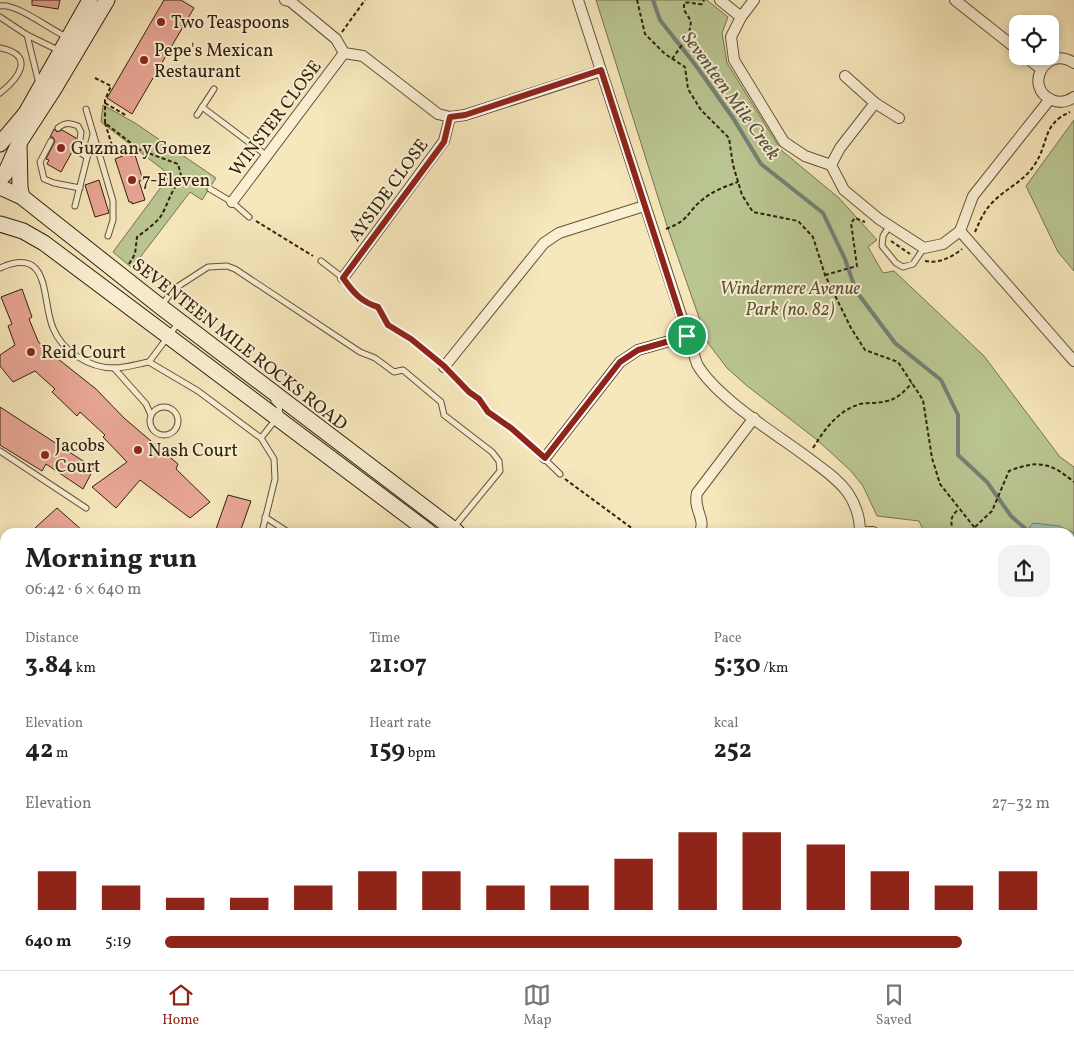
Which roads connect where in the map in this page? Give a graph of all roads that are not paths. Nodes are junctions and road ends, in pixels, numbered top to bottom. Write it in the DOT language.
graph roads {
  1 [pos="90,0"];
  2 [pos="107,0"];
  3 [pos="285,0"];
  4 [pos="578,0"];
  5 [pos="720,0"];
  6 [pos="754,0"];
  7 [pos="955,0"];
  8 [pos="0,6"];
  9 [pos="0,17"];
  10 [pos="741,17"];
  11 [pos="26,35"];
  12 [pos="75,40"];
  13 [pos="1009,43"];
  14 [pos="0,48"];
  15 [pos="344,53"];
  16 [pos="67,54"];
  17 [pos="1074,63"];
  18 [pos="1036,65"];
  19 [pos="1041,69"];
  20 [pos="601,70"];
  21 [pos="845,76"];
  22 [pos="41,89"];
  23 [pos="214,89"];
  24 [pos="0,93"];
  25 [pos="1074,97"];
  26 [pos="1050,100"];
  27 [pos="876,103"];
  28 [pos="202,107"];
  29 [pos="86,109"];
  30 [pos="197,115"];
  31 [pos="450,117"];
  32 [pos="899,118"];
  33 [pos="58,128"];
  34 [pos="93,133"];
  35 [pos="51,141"];
  36 [pos="19,143"];
  37 [pos="0,144"];
  38 [pos="266,155"];
  39 [pos="87,157"];
  40 [pos="831,165"];
  41 [pos="0,179"];
  42 [pos="0,187"];
  43 [pos="80,188"];
  44 [pos="210,189"];
  45 [pos="22,197"];
  46 [pos="232,202"];
  47 [pos="75,206"];
  48 [pos="644,206"];
  49 [pos="249,217"];
  50 [pos="0,224"];
  51 [pos="890,225"];
  52 [pos="960,231"];
  53 [pos="108,236"];
  54 [pos="924,248"];
  55 [pos="321,261"];
  56 [pos="0,268"];
  57 [pos="343,278"];
  58 [pos="354,293"];
  59 [pos="161,307"];
  60 [pos="180,321"];
  61 [pos="687,336"];
  62 [pos="168,337"];
  63 [pos="428,353"];
  64 [pos="1074,361"];
  65 [pos="149,362"];
  66 [pos="444,366"];
  67 [pos="114,368"];
  68 [pos="454,377"];
  69 [pos="258,381"];
  70 [pos="146,404"];
  71 [pos="161,407"];
  72 [pos="151,415"];
  73 [pos="276,418"];
  74 [pos="754,418"];
  75 [pos="261,438"];
  76 [pos="528,443"];
  77 [pos="0,451"];
  78 [pos="545,458"];
  79 [pos="560,474"];
  80 [pos="86,508"];
  81 [pos="265,517"];
  82 [pos="263,528"];
  83 [pos="282,528"];
  84 [pos="423,528"];
  85 [pos="451,528"];
  86 [pos="457,528"];
  87 [pos="701,528"];
  88 [pos="860,528"];
  1 -- 12 [label="main road"];
  2 -- 12 [label="main road"];
  3 -- 15 [label="street"];
  4 -- 20 [label="street"];
  5 -- 10 [label="street"];
  6 -- 10 [label="street"];
  7 -- 13 [label="street"];
  8 -- 12 [label="lane"];
  9 -- 11 [label="lane"];
  10 -- 40 [label="street"];
  11 -- 16 [label="lane"];
  11 -- 22 [label="lane"];
  12 -- 16 [label="main road"];
  14 -- 24 [label="lane"];
  15 -- 31 [label="street"];
  15 -- 38 [label="street, WINSTER CLOSE"];
  16 -- 22 [label="main road"];
  16 -- 36 [label="main road"];
  17 -- 19 [label="street"];
  18 -- 19 [label="street"];
  19 -- 26 [label="street"];
  20 -- 31 [label="street"];
  20 -- 48 [label="street"];
  21 -- 27 [label="street"];
  22 -- 37 [label="main road"];
  23 -- 28 [label="lane"];
  25 -- 26 [label="street"];
  26 -- 52 [label="street"];
  27 -- 32 [label="street"];
  27 -- 40 [label="street"];
  28 -- 30 [label="lane"];
  28 -- 38 [label="lane"];
  29 -- 34 [label="lane"];
  31 -- 57 [label="street, AYSIDE CLOSE"];
  33 -- 39 [label="lane"];
  34 -- 39 [label="lane"];
  34 -- 53 [label="lane"];
  35 -- 43 [label="lane"];
  36 -- 41 [label="main road"];
  36 -- 45 [label="main road"];
  38 -- 46 [label="street, WINSTER CLOSE"];
  39 -- 43 [label="lane"];
  40 -- 51 [label="street"];
  42 -- 45 [label="main road, SEVENTEEN MILE ROCKS ROAD"];
  43 -- 47 [label="lane"];
  44 -- 46 [label="lane, WINSTER CLOSE"];
  45 -- 59 [label="main road, SEVENTEEN MILE ROCKS ROAD"];
  46 -- 49 [label="lane, WINSTER CLOSE"];
  48 -- 61 [label="street"];
  48 -- 66 [label="street"];
  50 -- 62 [label="main road, SEVENTEEN MILE ROCKS ROAD"];
  51 -- 54 [label="street"];
  51 -- 54 [label="lane"];
  52 -- 54 [label="street"];
  52 -- 64 [label="street"];
  55 -- 57 [label="lane"];
  56 -- 67 [label="lane"];
  57 -- 58 [label="lane"];
  59 -- 60 [label="main road, SEVENTEEN MILE ROCKS ROAD"];
  59 -- 86 [label="lane"];
  60 -- 62 [label="lane"];
  60 -- 69 [label="main road, SEVENTEEN MILE ROCKS ROAD"];
  61 -- 74 [label="street"];
  61 -- 78 [label="street"];
  62 -- 65 [label="lane"];
  62 -- 73 [label="main road, SEVENTEEN MILE ROCKS ROAD"];
  63 -- 66 [label="lane"];
  65 -- 67 [label="lane"];
  65 -- 75 [label="lane"];
  66 -- 68 [label="lane"];
  67 -- 70 [label="lane"];
  69 -- 73 [label="lane"];
  69 -- 85 [label="main road, SEVENTEEN MILE ROCKS ROAD"];
  70 -- 71 [label="lane"];
  70 -- 72 [label="lane"];
  71 -- 72 [label="lane"];
  71 -- 72 [label="lane"];
  73 -- 75 [label="lane"];
  73 -- 84 [label="main road, SEVENTEEN MILE ROCKS ROAD"];
  74 -- 87 [label="street"];
  74 -- 88 [label="street"];
  75 -- 81 [label="lane"];
  76 -- 78 [label="lane"];
  77 -- 80 [label="lane"];
  78 -- 79 [label="lane"];
  81 -- 82 [label="lane"];
  81 -- 83 [label="lane"];
}
